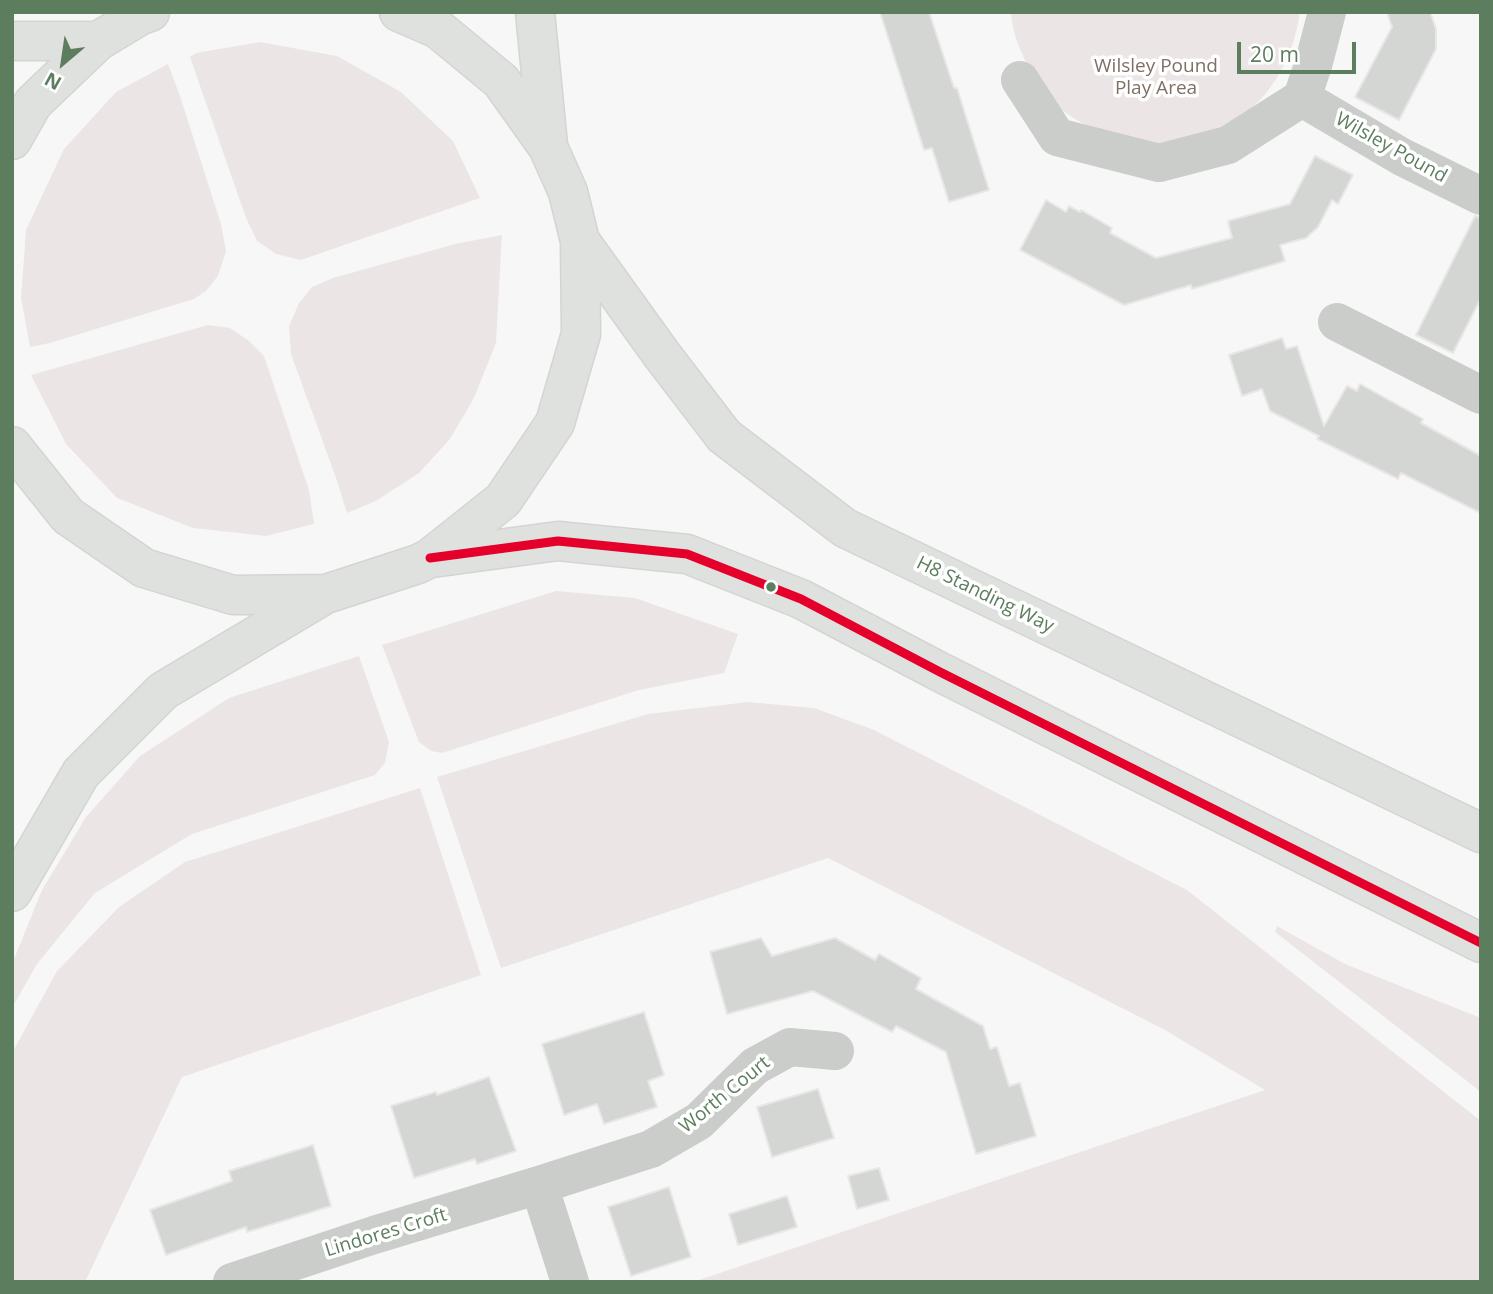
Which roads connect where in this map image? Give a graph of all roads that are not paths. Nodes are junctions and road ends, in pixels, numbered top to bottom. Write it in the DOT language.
graph roads {
  1 [pos="399,12"];
  2 [pos="535,12"];
  3 [pos="1328,12"];
  4 [pos="145,14"];
  5 [pos="12,41"];
  6 [pos="98,41"];
  7 [pos="1020,80"];
  8 [pos="1302,98"];
  9 [pos="12,140"];
  10 [pos="548,147"];
  11 [pos="1481,196"];
  12 [pos="580,241"];
  13 [pos="1337,323"];
  14 [pos="1481,395"];
  15 [pos="12,446"];
  16 [pos="424,561"];
  17 [pos="326,594"];
  18 [pos="1481,833"];
  19 [pos="12,892"];
  20 [pos="1481,943"];
  21 [pos="835,1051"];
  22 [pos="539,1185"];
  23 [pos="232,1282"];
  24 [pos="570,1282"];
  1 -- 10 [label="highway"];
  2 -- 10 [label="highway"];
  3 -- 8 [label="street"];
  4 -- 6 [label="highway"];
  5 -- 6 [label="highway"];
  6 -- 9 [label="highway"];
  7 -- 8 [label="street"];
  8 -- 11 [label="street, Wilsley Pound"];
  10 -- 12 [label="highway"];
  12 -- 16 [label="highway"];
  12 -- 18 [label="highway, H8 Standing Way"];
  13 -- 14 [label="street"];
  15 -- 17 [label="highway"];
  16 -- 17 [label="highway"];
  16 -- 20 [label="highway"];
  17 -- 19 [label="highway"];
  21 -- 22 [label="street, Worth Court"];
  22 -- 23 [label="street, Lindores Croft"];
  22 -- 24 [label="street"];
}
